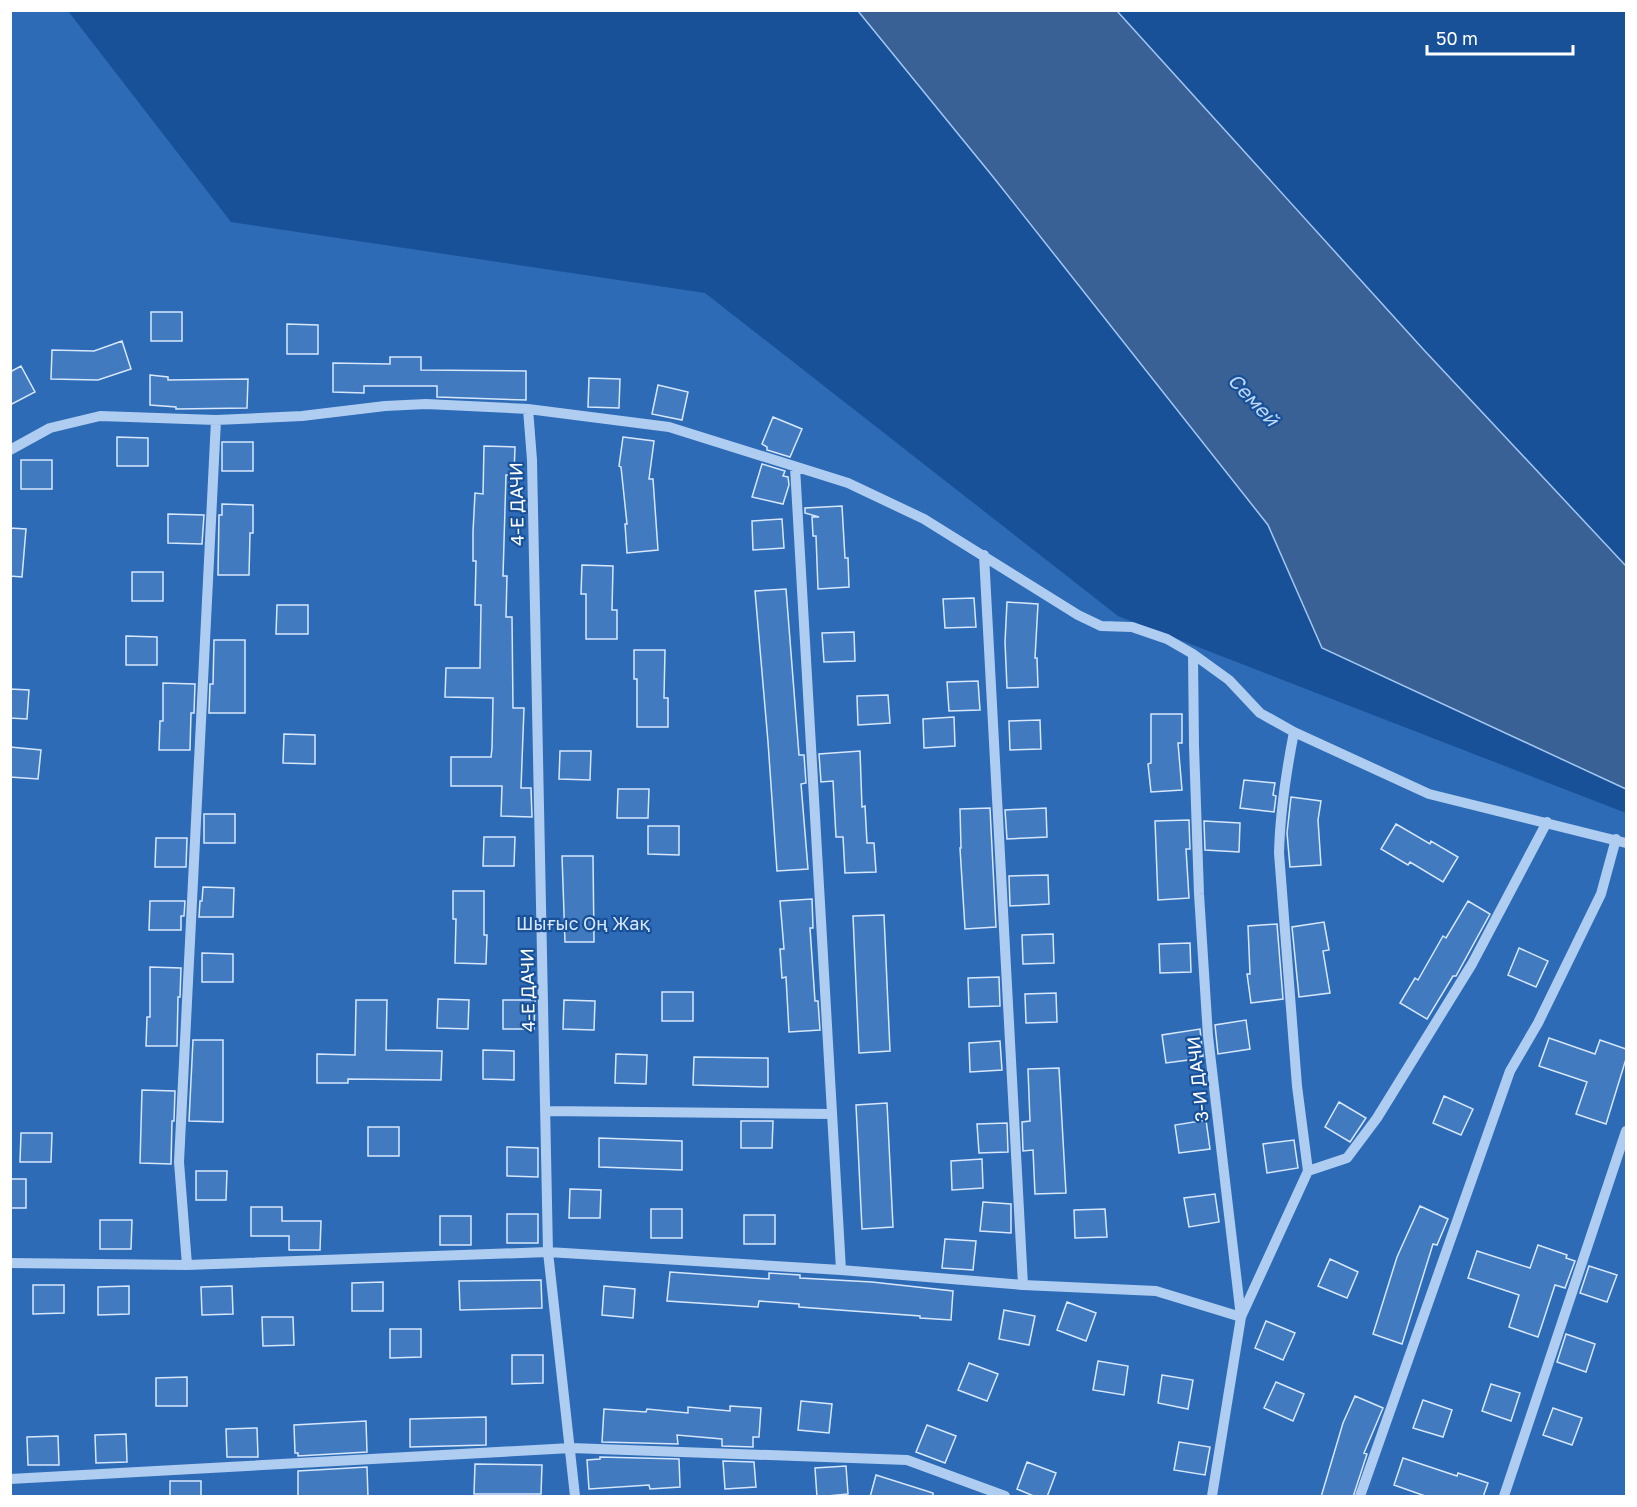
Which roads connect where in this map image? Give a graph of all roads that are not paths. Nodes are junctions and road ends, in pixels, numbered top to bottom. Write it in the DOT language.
graph roads {
  1 [pos="528,409"];
  2 [pos="216,420"];
  3 [pos="10,450"];
  4 [pos="795,467"];
  5 [pos="984,555"];
  6 [pos="1193,654"];
  7 [pos="1294,732"];
  8 [pos="1547,822"];
  9 [pos="1621,841"];
  10 [pos="545,1111"];
  11 [pos="831,1114"];
  12 [pos="1626,1131"];
  13 [pos="1308,1171"];
  14 [pos="548,1252"];
  15 [pos="10,1263"];
  16 [pos="187,1265"];
  17 [pos="841,1270"];
  18 [pos="1023,1285"];
  19 [pos="1241,1317"];
  20 [pos="571,1448"];
  21 [pos="10,1479"];
  22 [pos="575,1497"];
  23 [pos="1005,1497"];
  24 [pos="1212,1497"];
  25 [pos="1360,1497"];
  26 [pos="1504,1497"];
  1 -- 2 [label="lane"];
  1 -- 4 [label="lane"];
  1 -- 10 [label="lane, 4-Е ДАЧИ"];
  2 -- 3 [label="lane"];
  2 -- 16 [label="lane"];
  4 -- 5 [label="lane"];
  4 -- 11 [label="lane"];
  5 -- 6 [label="lane"];
  5 -- 18 [label="lane"];
  6 -- 7 [label="lane"];
  6 -- 19 [label="lane, 3-И ДАЧИ"];
  7 -- 8 [label="lane"];
  7 -- 13 [label="lane"];
  8 -- 9 [label="lane"];
  8 -- 13 [label="lane"];
  9 -- 25 [label="lane"];
  10 -- 11 [label="lane"];
  10 -- 14 [label="lane, 4-Е ДАЧИ"];
  11 -- 17 [label="lane"];
  12 -- 26 [label="lane"];
  13 -- 19 [label="lane"];
  14 -- 16 [label="lane"];
  14 -- 17 [label="lane"];
  14 -- 20 [label="lane, 4-Е ДАЧИ"];
  15 -- 16 [label="lane"];
  17 -- 18 [label="lane"];
  18 -- 19 [label="lane"];
  19 -- 24 [label="lane, 3-И ДАЧИ"];
  20 -- 21 [label="lane"];
  20 -- 22 [label="lane, 4-Е ДАЧИ"];
  20 -- 23 [label="lane"];
}
